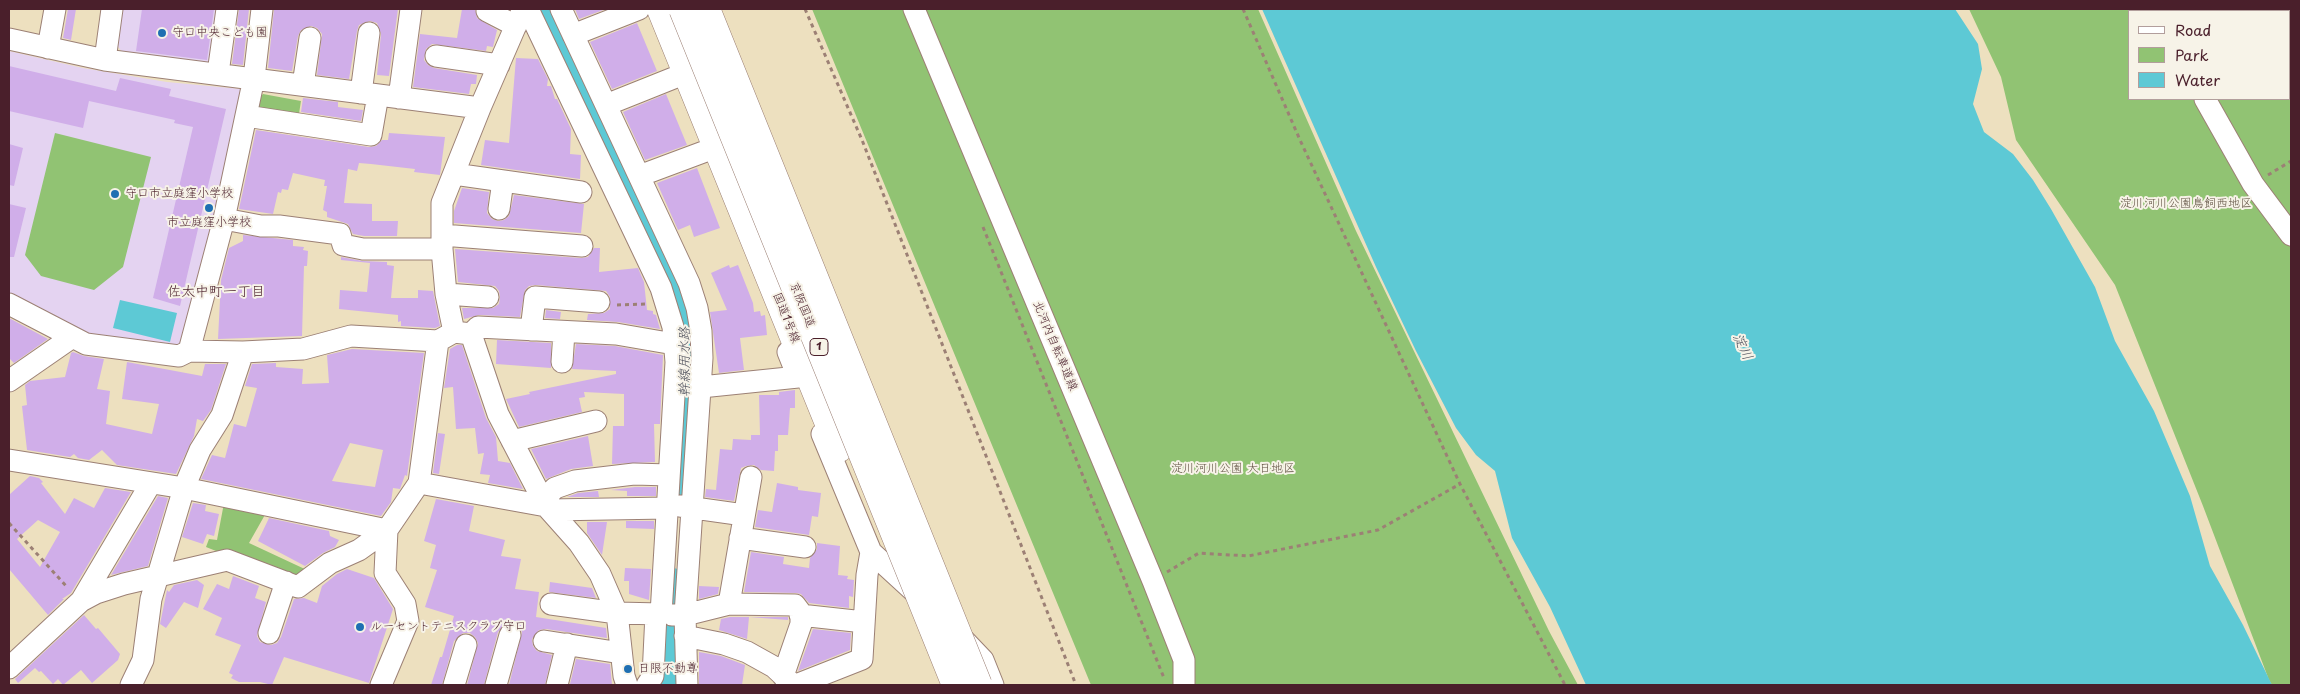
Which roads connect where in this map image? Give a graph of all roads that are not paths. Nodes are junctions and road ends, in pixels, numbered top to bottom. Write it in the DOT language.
graph roads {
  1 [pos="55,9"];
  2 [pos="112,9"];
  3 [pos="227,9"];
  4 [pos="262,9"];
  5 [pos="411,9"];
  6 [pos="528,9"];
  7 [pos="561,9"];
  8 [pos="639,9"];
  9 [pos="648,9"];
  10 [pos="661,9"];
  11 [pos="683,9"];
  12 [pos="706,9"];
  13 [pos="914,9"];
  14 [pos="487,11"];
  15 [pos="520,17"];
  16 [pos="369,33"];
  17 [pos="573,35"];
  18 [pos="310,38"];
  19 [pos="9,39"];
  20 [pos="48,48"];
  21 [pos="436,56"];
  22 [pos="105,60"];
  23 [pos="499,65"];
  24 [pos="218,73"];
  25 [pos="676,77"];
  26 [pos="254,78"];
  27 [pos="303,85"];
  28 [pos="369,94"];
  29 [pos="399,98"];
  30 [pos="2206,100"];
  31 [pos="606,105"];
  32 [pos="480,108"];
  33 [pos="246,116"];
  34 [pos="706,150"];
  35 [pos="454,174"];
  36 [pos="639,176"];
  37 [pos="503,181"];
  38 [pos="581,192"];
  39 [pos="499,209"];
  40 [pos="224,218"];
  41 [pos="2291,235"];
  42 [pos="442,242"];
  43 [pos="582,246"];
  44 [pos="446,294"];
  45 [pos="488,297"];
  46 [pos="599,302"];
  47 [pos="9,304"];
  48 [pos="531,330"];
  49 [pos="564,332"];
  50 [pos="454,336"];
  51 [pos="71,338"];
  52 [pos="674,344"];
  53 [pos="188,351"];
  54 [pos="243,352"];
  55 [pos="562,362"];
  56 [pos="798,377"];
  57 [pos="9,381"];
  58 [pos="701,387"];
  59 [pos="596,421"];
  60 [pos="512,441"];
  61 [pos="9,460"];
  62 [pos="669,475"];
  63 [pos="751,477"];
  64 [pos="151,483"];
  65 [pos="419,483"];
  66 [pos="184,488"];
  67 [pos="546,505"];
  68 [pos="677,507"];
  69 [pos="744,515"];
  70 [pos="387,530"];
  71 [pos="740,538"];
  72 [pos="806,547"];
  73 [pos="871,552"];
  74 [pos="157,577"];
  75 [pos="286,582"];
  76 [pos="81,601"];
  77 [pos="551,604"];
  78 [pos="729,604"];
  79 [pos="617,613"];
  80 [pos="669,615"];
  81 [pos="800,615"];
  82 [pos="864,622"];
  83 [pos="269,634"];
  84 [pos="510,635"];
  85 [pos="685,636"];
  86 [pos="544,641"];
  87 [pos="567,644"];
  88 [pos="466,645"];
  89 [pos="940,646"];
  90 [pos="621,653"];
  91 [pos="9,668"];
  92 [pos="791,682"];
  93 [pos="130,685"];
  94 [pos="382,685"];
  95 [pos="454,685"];
  96 [pos="496,685"];
  97 [pos="557,685"];
  98 [pos="627,685"];
  99 [pos="647,685"];
  100 [pos="687,685"];
  101 [pos="956,685"];
  102 [pos="978,685"];
  103 [pos="994,685"];
  104 [pos="1184,685"];
  1 -- 20 [label="street"];
  2 -- 22 [label="street"];
  3 -- 24 [label="street"];
  4 -- 26 [label="street"];
  5 -- 29 [label="street"];
  6 -- 52 [label="street"];
  7 -- 17 [label="street"];
  8 -- 17 [label="street"];
  9 -- 25 [label="street"];
  10 -- 89 [label="highway, 国道1号線 / 1, bridge"];
  11 -- 89 [label="highway, 京阪国道 / 1, bridge"];
  12 -- 102 [label="highway, 京阪国道 / 1, bridge"];
  13 -- 104 [label="street, 北河内自転車道線"];
  14 -- 15 [label="street"];
  15 -- 23 [label="street"];
  16 -- 28 [label="street"];
  17 -- 31 [label="street"];
  18 -- 27 [label="street"];
  19 -- 20 [label="street"];
  20 -- 22 [label="street"];
  21 -- 23 [label="street"];
  22 -- 24 [label="street"];
  23 -- 32 [label="street"];
  24 -- 26 [label="street"];
  25 -- 31 [label="street"];
  25 -- 34 [label="street"];
  26 -- 27 [label="street"];
  26 -- 33 [label="street"];
  27 -- 28 [label="street"];
  28 -- 29 [label="street"];
  28 -- 33 [label="street"];
  29 -- 32 [label="street"];
  30 -- 41 [label="street"];
  31 -- 36 [label="street"];
  32 -- 35 [label="street"];
  33 -- 40 [label="street"];
  34 -- 36 [label="street"];
  34 -- 56 [label="street"];
  35 -- 37 [label="street"];
  35 -- 42 [label="street"];
  36 -- 58 [label="street"];
  37 -- 38 [label="street"];
  37 -- 39 [label="street"];
  40 -- 42 [label="street"];
  40 -- 53 [label="street"];
  42 -- 43 [label="street"];
  42 -- 44 [label="street"];
  44 -- 45 [label="street"];
  44 -- 50 [label="street"];
  46 -- 48 [label="street"];
  47 -- 51 [label="street"];
  48 -- 49 [label="street"];
  48 -- 50 [label="street"];
  49 -- 52 [label="street"];
  49 -- 55 [label="street"];
  50 -- 54 [label="street"];
  50 -- 60 [label="street"];
  50 -- 65 [label="street"];
  51 -- 53 [label="street"];
  51 -- 57 [label="street"];
  52 -- 62 [label="street"];
  53 -- 54 [label="street"];
  54 -- 66 [label="street"];
  56 -- 58 [label="street"];
  56 -- 73 [label="street"];
  58 -- 68 [label="street"];
  59 -- 60 [label="street"];
  60 -- 67 [label="street"];
  61 -- 64 [label="street"];
  62 -- 67 [label="street"];
  62 -- 68 [label="street"];
  63 -- 69 [label="street"];
  64 -- 66 [label="street"];
  64 -- 76 [label="street"];
  65 -- 67 [label="street"];
  65 -- 70 [label="street"];
  66 -- 70 [label="street"];
  66 -- 74 [label="street"];
  67 -- 68 [label="street"];
  67 -- 79 [label="street"];
  68 -- 69 [label="street"];
  68 -- 80 [label="street"];
  69 -- 71 [label="street"];
  70 -- 75 [label="street"];
  70 -- 94 [label="street"];
  71 -- 72 [label="street"];
  71 -- 78 [label="street"];
  73 -- 82 [label="street"];
  73 -- 103 [label="street"];
  74 -- 75 [label="street"];
  74 -- 76 [label="street"];
  74 -- 93 [label="street"];
  75 -- 83 [label="street"];
  76 -- 91 [label="street"];
  77 -- 79 [label="street"];
  78 -- 80 [label="street"];
  78 -- 81 [label="street"];
  79 -- 80 [label="street"];
  79 -- 90 [label="street"];
  80 -- 85 [label="street"];
  80 -- 99 [label="street"];
  81 -- 82 [label="street"];
  81 -- 92 [label="street"];
  82 -- 92 [label="street"];
  84 -- 96 [label="street"];
  85 -- 92 [label="street"];
  85 -- 100 [label="street"];
  86 -- 87 [label="street"];
  87 -- 90 [label="street"];
  87 -- 97 [label="street"];
  88 -- 95 [label="street"];
  89 -- 101 [label="highway, 京阪国道 / 1, bridge"];
  90 -- 98 [label="street"];
}
